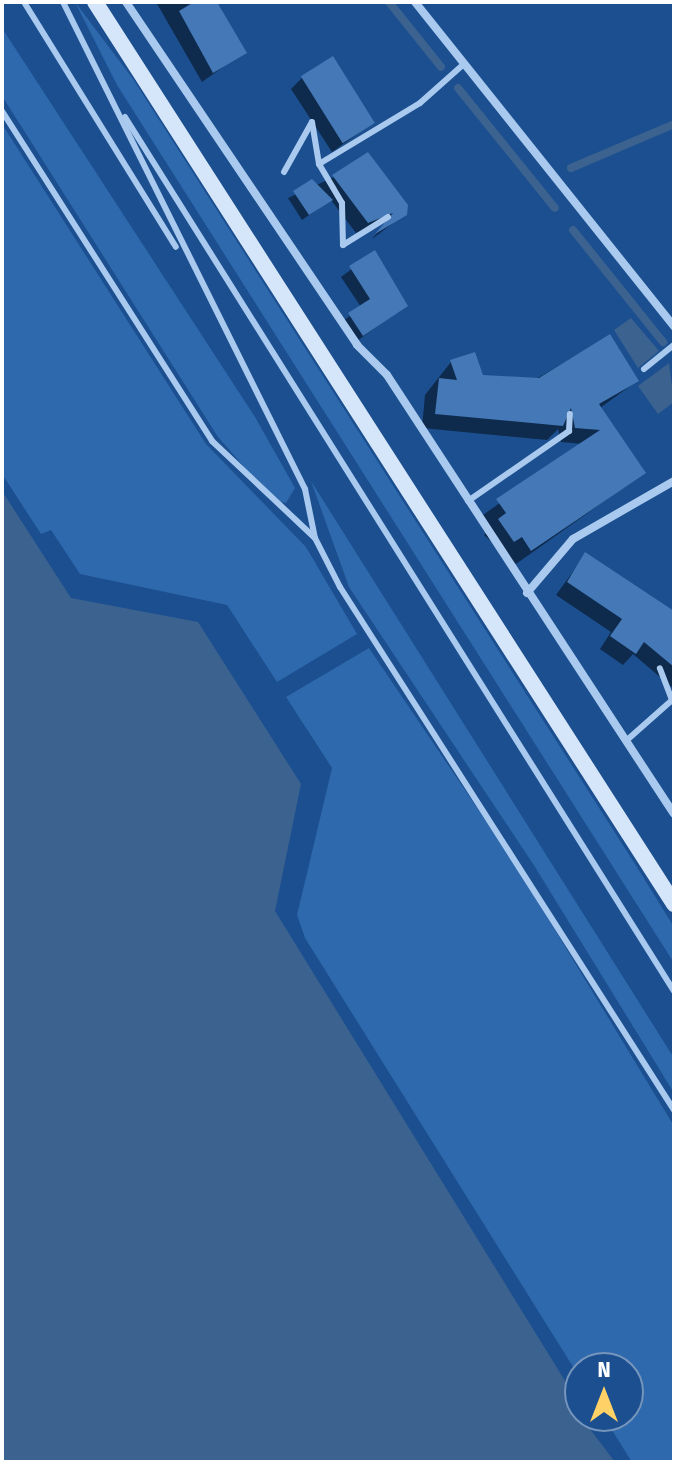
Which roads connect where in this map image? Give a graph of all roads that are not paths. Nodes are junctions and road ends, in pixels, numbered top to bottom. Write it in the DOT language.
graph roads {
  1 [pos="24,2"];
  2 [pos="63,2"];
  3 [pos="95,2"];
  4 [pos="126,2"];
  5 [pos="415,2"];
  6 [pos="464,64"];
  7 [pos="113,97"];
  8 [pos="2,111"];
  9 [pos="319,164"];
  10 [pos="284,172"];
  11 [pos="388,217"];
  12 [pos="189,268"];
  13 [pos="674,327"];
  14 [pos="674,345"];
  15 [pos="644,369"];
  16 [pos="570,414"];
  17 [pos="674,481"];
  18 [pos="468,501"];
  19 [pos="315,538"];
  20 [pos="527,593"];
  21 [pos="660,668"];
  22 [pos="627,740"];
  23 [pos="674,814"];
  24 [pos="674,904"];
  25 [pos="674,991"];
  26 [pos="674,1110"];
  1 -- 12 [label="lane"];
  2 -- 7 [label="lane"];
  3 -- 24 [label="street"];
  4 -- 18 [label="street"];
  5 -- 6 [label="street"];
  6 -- 9 [label="lane"];
  6 -- 13 [label="street"];
  7 -- 12 [label="lane"];
  7 -- 25 [label="lane"];
  8 -- 19 [label="lane"];
  9 -- 10 [label="lane"];
  9 -- 11 [label="lane"];
  12 -- 19 [label="lane"];
  14 -- 15 [label="lane"];
  16 -- 18 [label="lane"];
  17 -- 20 [label="street"];
  18 -- 20 [label="street"];
  19 -- 26 [label="lane"];
  20 -- 22 [label="street"];
  21 -- 22 [label="lane"];
  22 -- 23 [label="street"];
}
